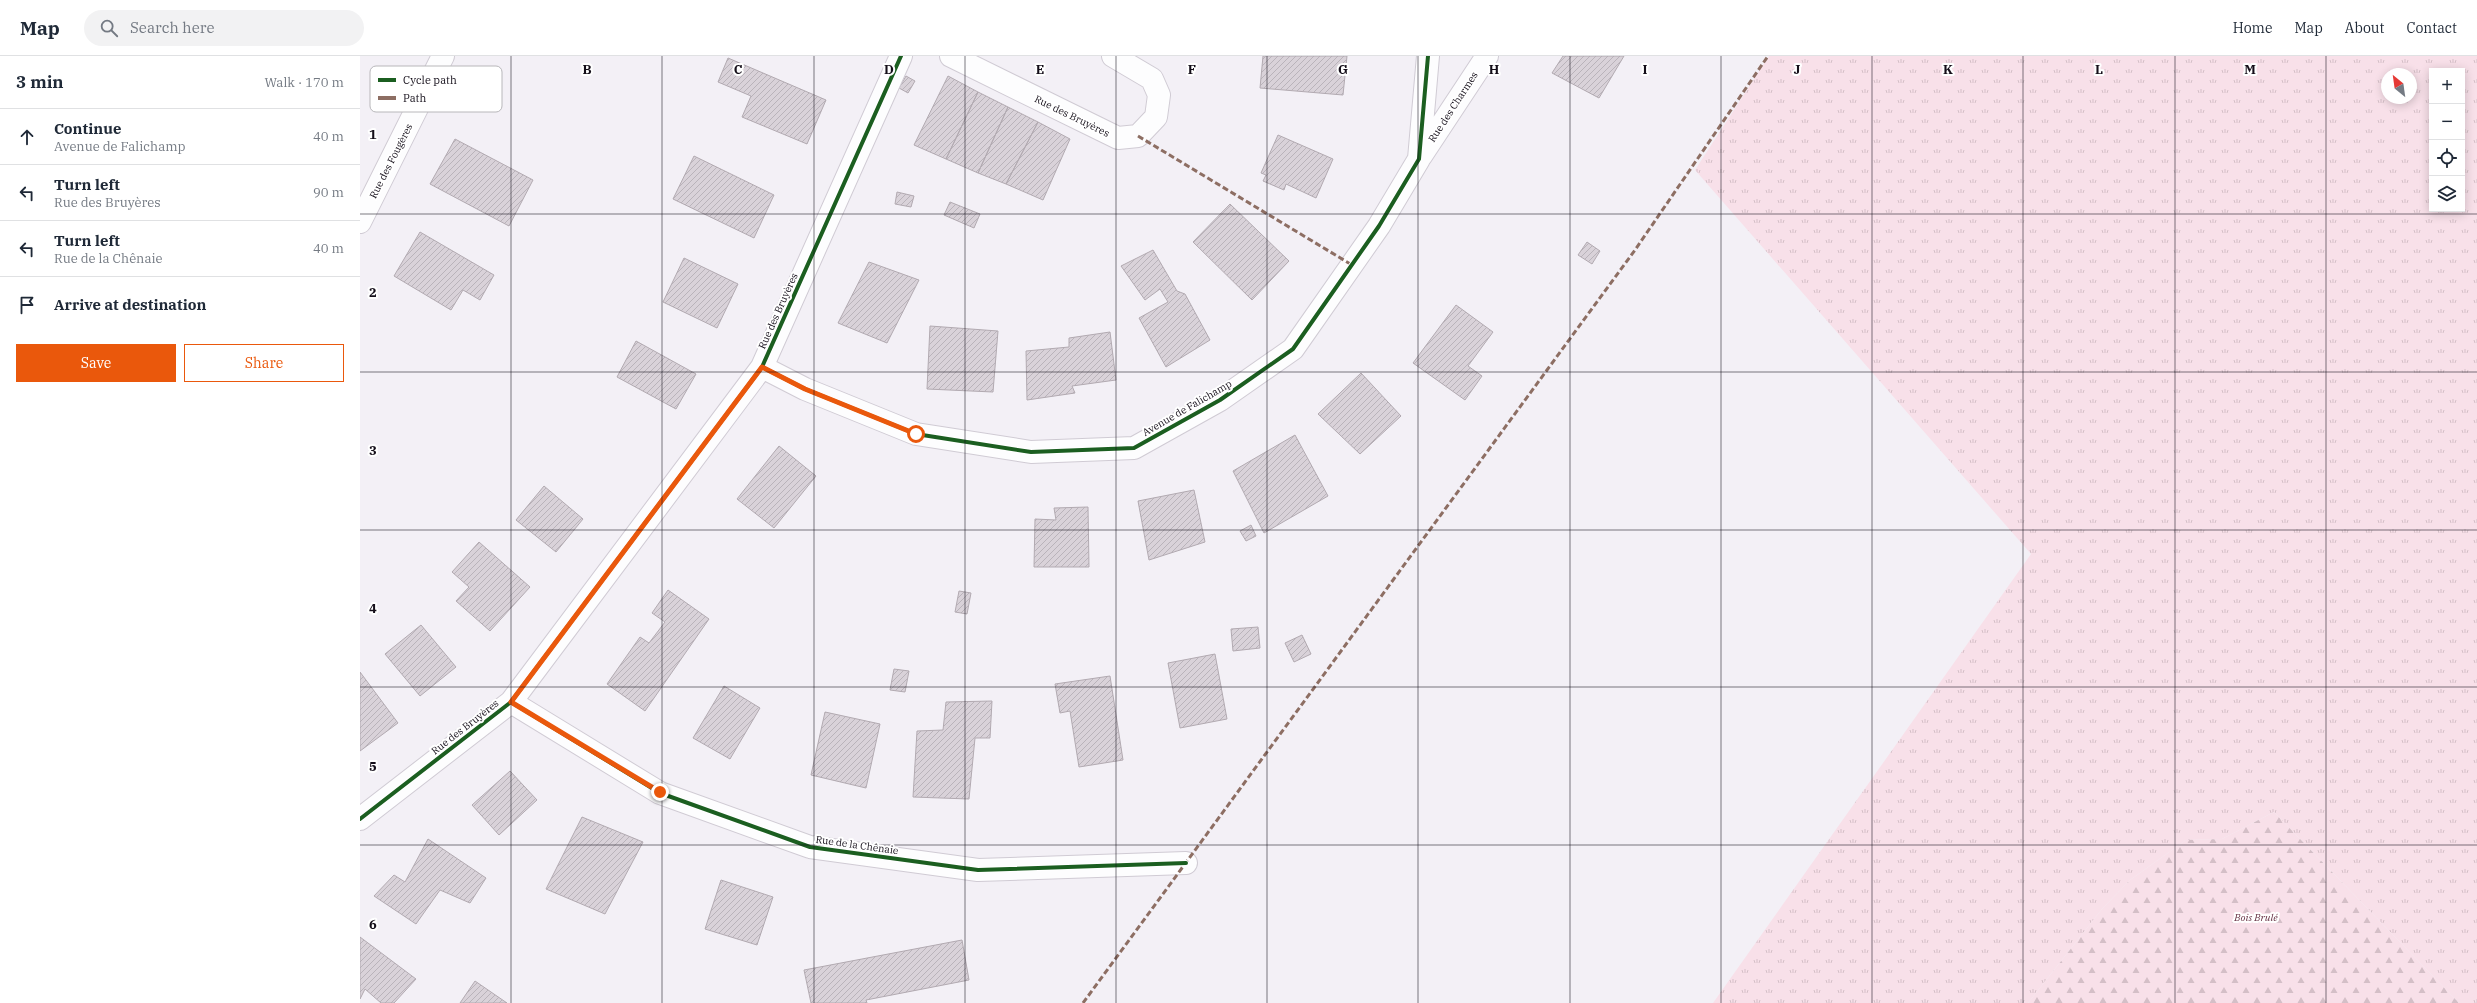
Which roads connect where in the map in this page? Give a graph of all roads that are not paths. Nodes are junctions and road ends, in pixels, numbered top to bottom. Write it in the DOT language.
graph roads {
  1 [pos="444,56"];
  2 [pos="901,56"];
  3 [pos="951,56"];
  4 [pos="1113,56"];
  5 [pos="1428,56"];
  6 [pos="1487,56"];
  7 [pos="439,66"];
  8 [pos="416,112"];
  9 [pos="1419,159"];
  10 [pos="360,222"];
  11 [pos="762,367"];
  12 [pos="511,702"];
  13 [pos="360,818"];
  14 [pos="1186,863"];
  1 -- 7 [label="street, Rue des Fougères"];
  2 -- 11 [label="street, Rue des Bruyères"];
  3 -- 4 [label="street, Rue des Bruyères"];
  5 -- 9 [label="street, Avenue de Falichamp"];
  6 -- 9 [label="street, Rue des Charmes"];
  8 -- 10 [label="street, Rue des Fougères"];
  9 -- 11 [label="street, Avenue de Falichamp"];
  11 -- 12 [label="street, Rue des Bruyères"];
  12 -- 13 [label="street, Rue des Bruyères"];
  12 -- 14 [label="street, Rue de la Chênaie"];
}
